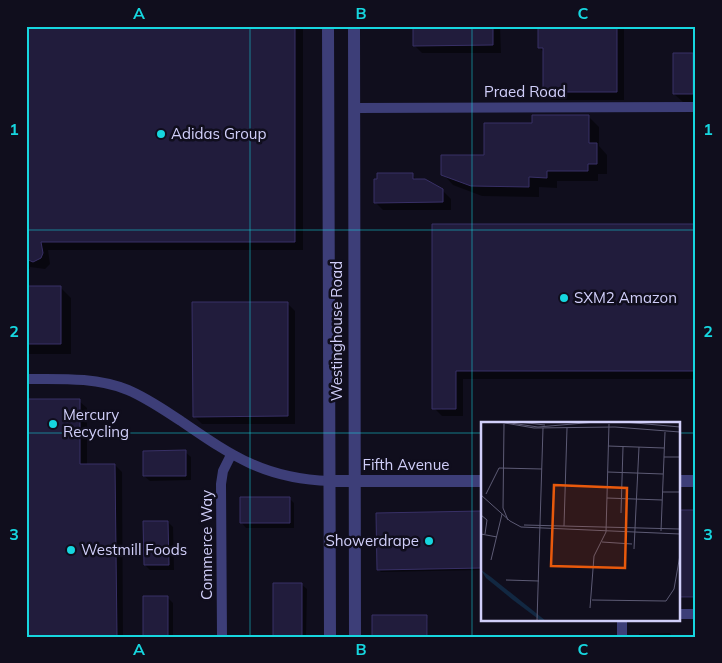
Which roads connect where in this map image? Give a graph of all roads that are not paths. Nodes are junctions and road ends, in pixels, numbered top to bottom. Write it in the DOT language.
graph roads {
  1 [pos="328,26"];
  2 [pos="354,26"];
  3 [pos="696,107"];
  4 [pos="355,108"];
  5 [pos="329,270"];
  6 [pos="353,270"];
  7 [pos="352,338"];
  8 [pos="329,339"];
  9 [pos="26,379"];
  10 [pos="231,455"];
  11 [pos="481,480"];
  12 [pos="330,481"];
  13 [pos="353,481"];
  14 [pos="680,481"];
  15 [pos="696,481"];
  16 [pos="680,614"];
  17 [pos="696,614"];
  18 [pos="622,620"];
  19 [pos="222,637"];
  20 [pos="330,637"];
  21 [pos="354,637"];
  22 [pos="622,637"];
  1 -- 5 [label="street, Westinghouse Road"];
  2 -- 4 [label="street, Westinghouse Road"];
  3 -- 4 [label="street, Praed Road"];
  4 -- 6 [label="street, Westinghouse Road"];
  5 -- 6 [label="street"];
  5 -- 8 [label="street, Westinghouse Road"];
  6 -- 7 [label="street, Westinghouse Road"];
  7 -- 8 [label="street"];
  7 -- 13 [label="street, Westinghouse Road"];
  8 -- 12 [label="street, Westinghouse Road"];
  9 -- 10 [label="street"];
  10 -- 12 [label="street"];
  10 -- 19 [label="street, Commerce Way"];
  11 -- 13 [label="street, Fifth Avenue"];
  12 -- 13 [label="street, Fifth Avenue"];
  12 -- 20 [label="street, Westinghouse Road"];
  13 -- 21 [label="street, Westinghouse Road"];
  14 -- 15 [label="street"];
  16 -- 17 [label="street"];
  18 -- 22 [label="street"];
}
